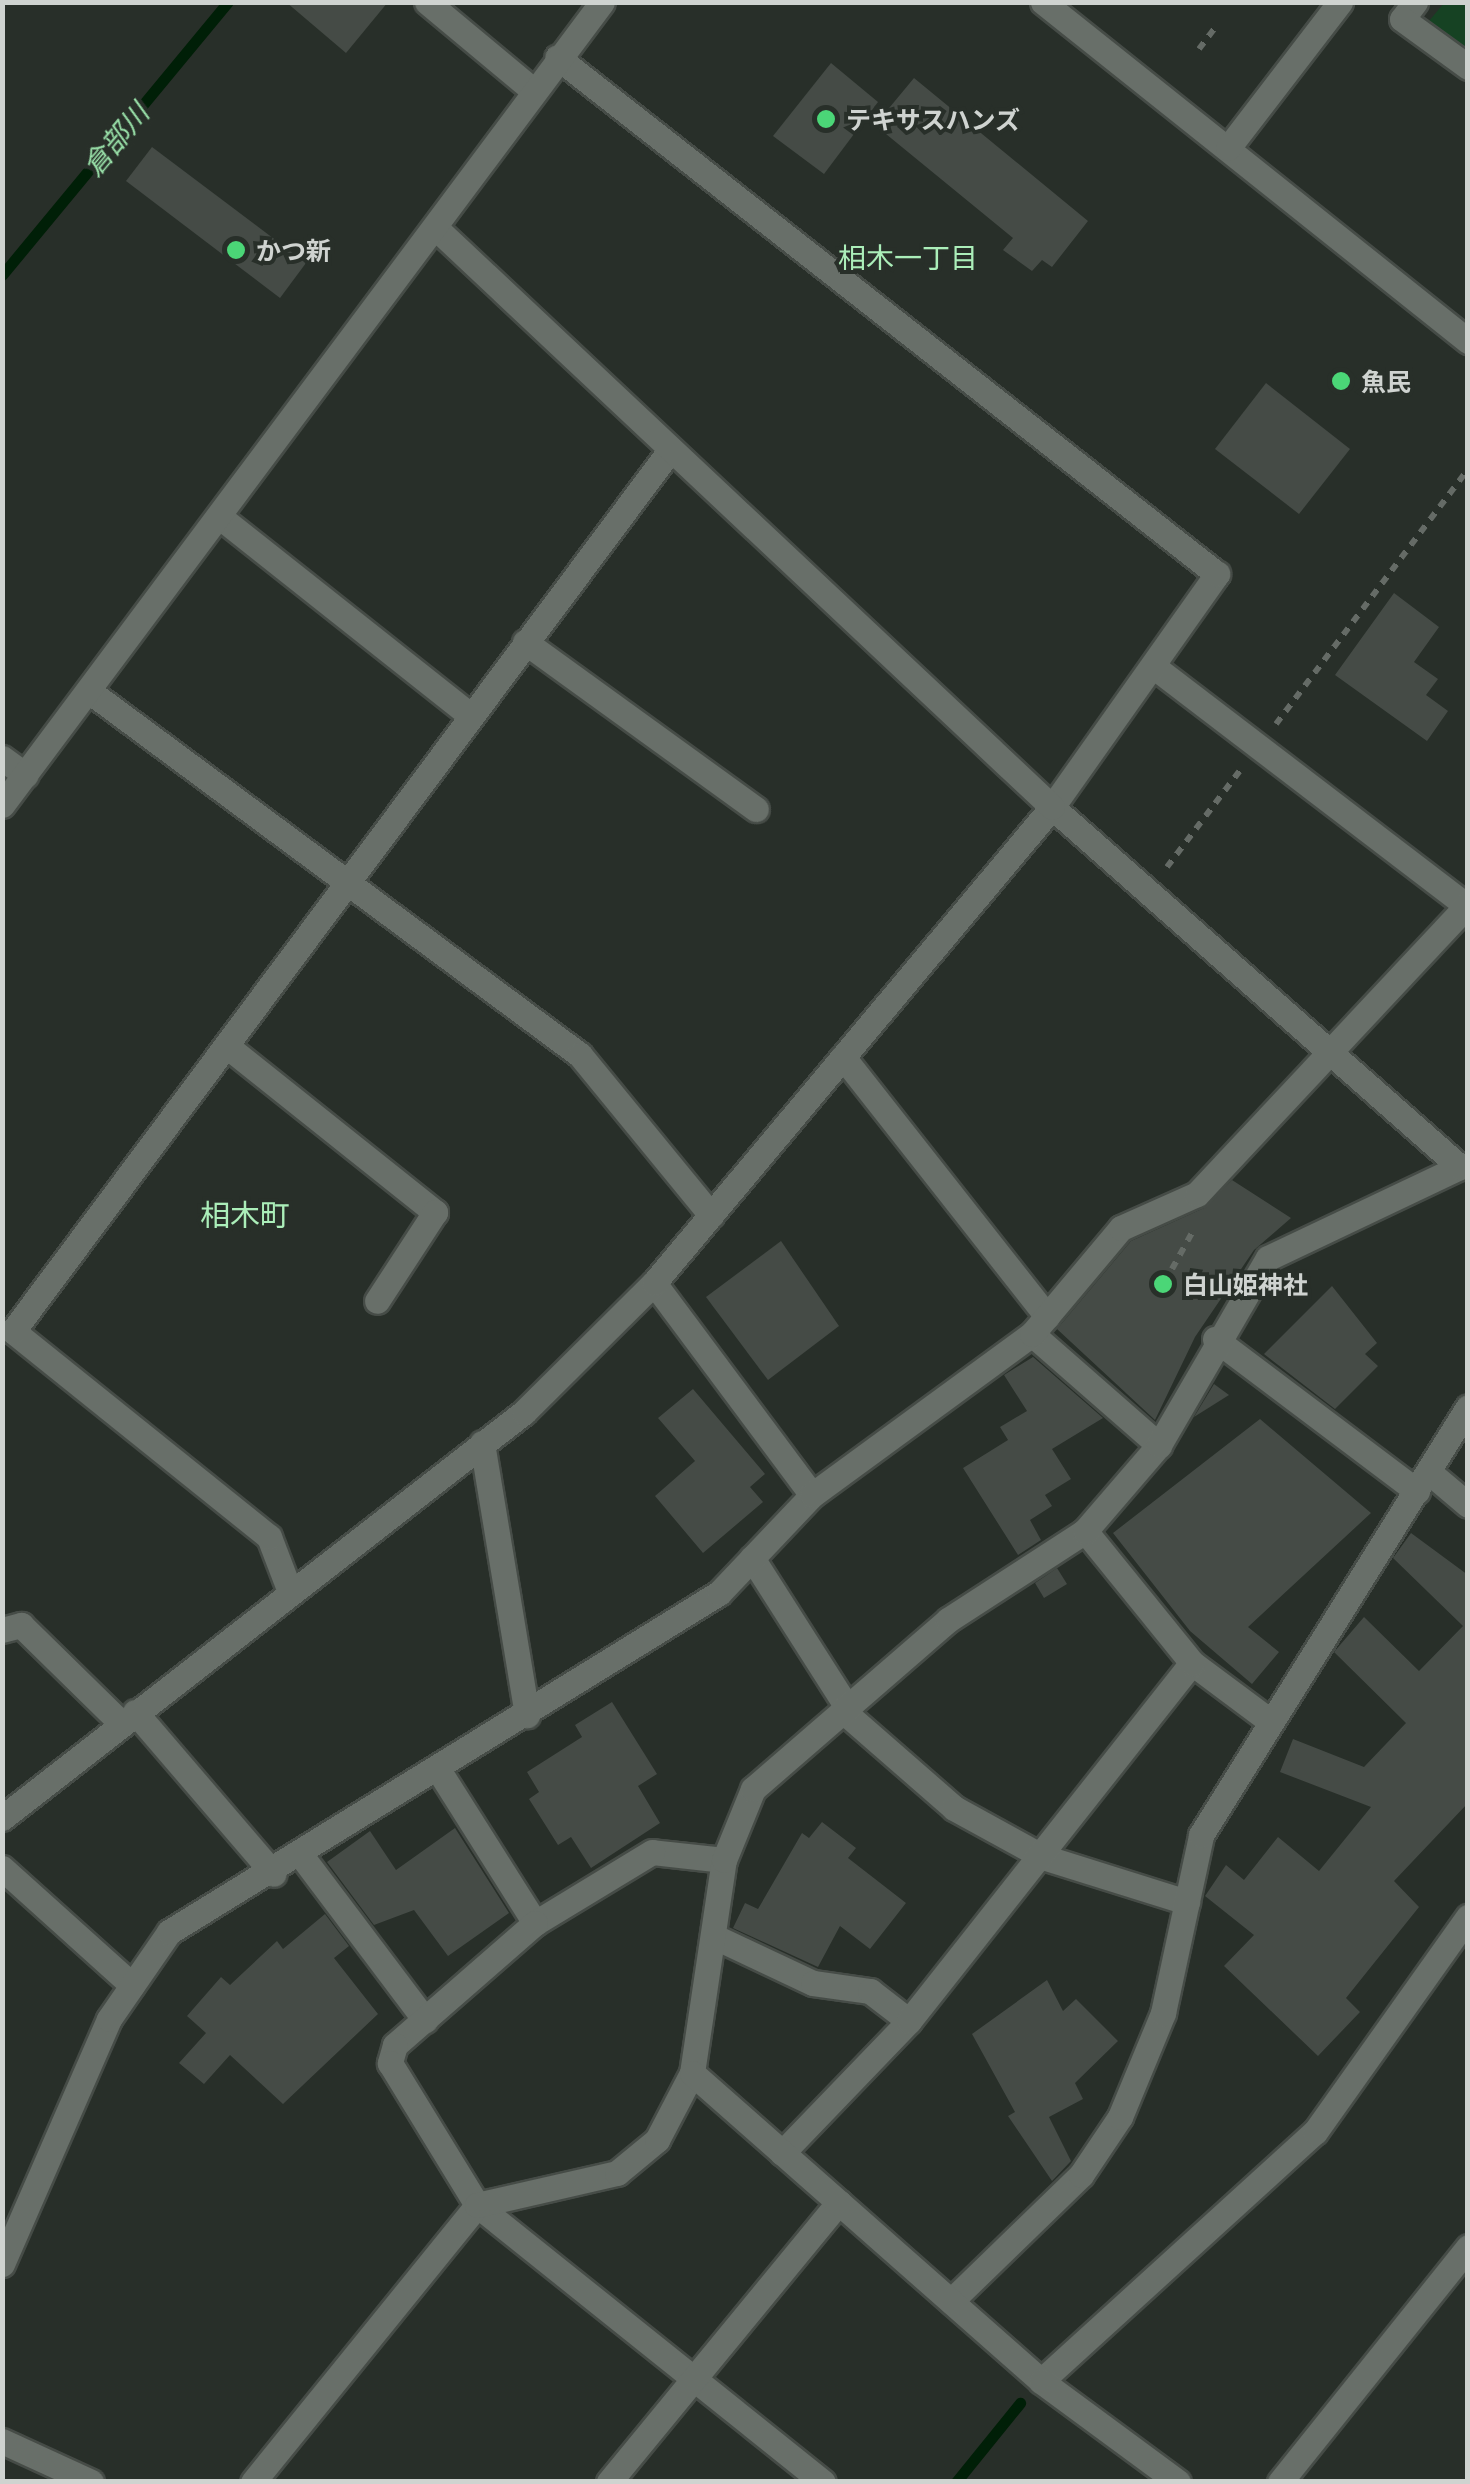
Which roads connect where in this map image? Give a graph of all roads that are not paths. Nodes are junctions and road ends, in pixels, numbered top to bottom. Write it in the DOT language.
graph roads {
  1 [pos="427,2"];
  2 [pos="602,2"];
  3 [pos="1043,2"];
  4 [pos="1340,2"];
  5 [pos="1414,2"];
  6 [pos="558,58"];
  7 [pos="1468,67"];
  8 [pos="534,91"];
  9 [pos="1228,148"];
  10 [pos="437,229"];
  11 [pos="1468,341"];
  12 [pos="670,449"];
  13 [pos="220,517"];
  14 [pos="525,642"];
  15 [pos="1153,666"];
  16 [pos="88,691"];
  17 [pos="470,715"];
  18 [pos="2,758"];
  19 [pos="25,775"];
  20 [pos="2,805"];
  21 [pos="1052,808"];
  22 [pos="756,809"];
  23 [pos="344,881"];
  24 [pos="1467,905"];
  25 [pos="228,1047"];
  26 [pos="1329,1050"];
  27 [pos="843,1057"];
  28 [pos="1464,1170"];
  29 [pos="711,1214"];
  30 [pos="654,1282"];
  31 [pos="377,1301"];
  32 [pos="1040,1325"];
  33 [pos="6,1332"];
  34 [pos="1215,1339"];
  35 [pos="1468,1407"];
  36 [pos="482,1443"];
  37 [pos="1159,1445"];
  38 [pos="1423,1481"];
  39 [pos="812,1495"];
  40 [pos="1468,1505"];
  41 [pos="1085,1531"];
  42 [pos="752,1558"];
  43 [pos="288,1589"];
  44 [pos="2,1630"];
  45 [pos="1192,1662"];
  46 [pos="845,1709"];
  47 [pos="527,1715"];
  48 [pos="128,1718"];
  49 [pos="1267,1719"];
  50 [pos="439,1771"];
  51 [pos="2,1818"];
  52 [pos="1044,1856"];
  53 [pos="303,1858"];
  54 [pos="724,1860"];
  55 [pos="2,1868"];
  56 [pos="274,1874"];
  57 [pos="1186,1902"];
  58 [pos="1468,1917"];
  59 [pos="535,1923"];
  60 [pos="712,1936"];
  61 [pos="132,1985"];
  62 [pos="425,2020"];
  63 [pos="909,2022"];
  64 [pos="692,2073"];
  65 [pos="782,2153"];
  66 [pos="839,2202"];
  67 [pos="477,2205"];
  68 [pos="1468,2247"];
  69 [pos="2,2264"];
  70 [pos="951,2301"];
  71 [pos="691,2375"];
  72 [pos="1041,2381"];
  73 [pos="2,2441"];
  74 [pos="91,2482"];
  75 [pos="254,2482"];
  76 [pos="609,2482"];
  77 [pos="824,2482"];
  78 [pos="1178,2482"];
  79 [pos="1280,2482"];
  1 -- 8 [label="street"];
  2 -- 6 [label="street"];
  3 -- 9 [label="street"];
  4 -- 9 [label="street"];
  5 -- 7 [label="street"];
  6 -- 8 [label="street"];
  6 -- 15 [label="street"];
  8 -- 10 [label="street"];
  9 -- 11 [label="street"];
  10 -- 12 [label="street"];
  10 -- 13 [label="street"];
  12 -- 14 [label="street"];
  12 -- 21 [label="street"];
  13 -- 16 [label="street"];
  13 -- 17 [label="street"];
  14 -- 17 [label="street"];
  14 -- 22 [label="street"];
  15 -- 21 [label="street"];
  15 -- 24 [label="street"];
  16 -- 19 [label="street"];
  16 -- 23 [label="street"];
  17 -- 23 [label="street"];
  18 -- 19 [label="street"];
  19 -- 20 [label="street"];
  21 -- 26 [label="street"];
  21 -- 27 [label="street"];
  23 -- 25 [label="street"];
  23 -- 29 [label="street"];
  24 -- 26 [label="street"];
  25 -- 31 [label="street"];
  25 -- 33 [label="street"];
  26 -- 28 [label="street"];
  26 -- 32 [label="street"];
  27 -- 29 [label="street"];
  27 -- 32 [label="street"];
  28 -- 34 [label="street"];
  29 -- 30 [label="street"];
  30 -- 36 [label="street"];
  30 -- 39 [label="street"];
  32 -- 37 [label="street"];
  32 -- 39 [label="street"];
  33 -- 43 [label="street"];
  34 -- 37 [label="street"];
  34 -- 38 [label="street"];
  35 -- 38 [label="street"];
  36 -- 43 [label="street"];
  36 -- 47 [label="street"];
  37 -- 41 [label="street"];
  38 -- 40 [label="street"];
  38 -- 49 [label="street"];
  39 -- 42 [label="street"];
  41 -- 45 [label="street"];
  41 -- 46 [label="street"];
  42 -- 46 [label="street"];
  42 -- 47 [label="street"];
  43 -- 48 [label="street"];
  44 -- 48 [label="street"];
  45 -- 49 [label="street"];
  45 -- 52 [label="street"];
  46 -- 52 [label="street"];
  46 -- 54 [label="street"];
  47 -- 50 [label="street"];
  48 -- 51 [label="street"];
  48 -- 56 [label="street"];
  49 -- 57 [label="street"];
  50 -- 53 [label="street"];
  50 -- 59 [label="street"];
  52 -- 57 [label="street"];
  52 -- 63 [label="street"];
  53 -- 56 [label="street"];
  53 -- 62 [label="street"];
  54 -- 59 [label="street"];
  54 -- 60 [label="street"];
  55 -- 61 [label="street"];
  56 -- 61 [label="street"];
  57 -- 70 [label="street"];
  58 -- 72 [label="street"];
  59 -- 62 [label="street"];
  60 -- 63 [label="street"];
  60 -- 64 [label="street"];
  61 -- 69 [label="street"];
  62 -- 67 [label="street"];
  63 -- 65 [label="street"];
  64 -- 65 [label="street"];
  64 -- 67 [label="street"];
  65 -- 66 [label="street"];
  66 -- 70 [label="street"];
  66 -- 71 [label="street"];
  67 -- 71 [label="street"];
  67 -- 75 [label="street"];
  68 -- 79 [label="street"];
  70 -- 72 [label="street"];
  71 -- 76 [label="street"];
  71 -- 77 [label="street"];
  72 -- 78 [label="street"];
  73 -- 74 [label="street"];
}
